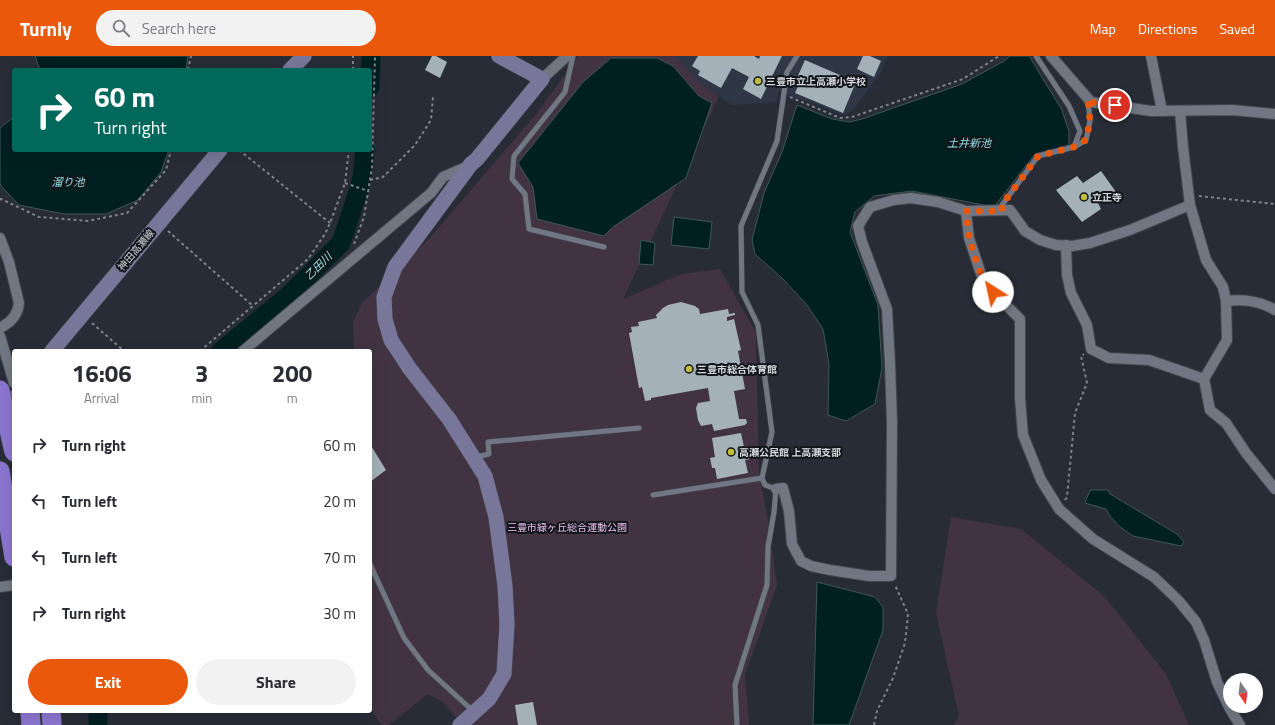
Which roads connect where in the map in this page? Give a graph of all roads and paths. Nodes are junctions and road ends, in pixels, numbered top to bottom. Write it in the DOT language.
graph roads {
  1 [pos="191,56"];
  2 [pos="304,56"];
  3 [pos="353,56"];
  4 [pos="375,56"];
  5 [pos="498,56"];
  6 [pos="567,56"];
  7 [pos="573,56"];
  8 [pos="797,56"];
  9 [pos="999,56"];
  10 [pos="1036,56"];
  11 [pos="1051,56"];
  12 [pos="1151,56"];
  13 [pos="188,68"];
  14 [pos="292,68"];
  15 [pos="353,68"];
  16 [pos="542,79"];
  17 [pos="783,95"];
  18 [pos="433,97"];
  19 [pos="1088,99"];
  20 [pos="1162,111"];
  21 [pos="1180,111"];
  22 [pos="1275,114"];
  23 [pos="1074,147"];
  24 [pos="170,152"];
  25 [pos="218,152"];
  26 [pos="241,152"];
  27 [pos="349,152"];
  28 [pos="471,164"];
  29 [pos="370,180"];
  30 [pos="345,183"];
  31 [pos="368,191"];
  32 [pos="0,200"];
  33 [pos="1190,200"];
  34 [pos="1275,204"];
  35 [pos="966,211"];
  36 [pos="1002,211"];
  37 [pos="159,223"];
  38 [pos="330,223"];
  39 [pos="0,238"];
  40 [pos="1066,245"];
  41 [pos="604,247"];
  42 [pos="346,263"];
  43 [pos="1226,301"];
  44 [pos="253,306"];
  45 [pos="1275,310"];
  46 [pos="82,314"];
  47 [pos="0,328"];
  48 [pos="0,336"];
  49 [pos="54,349"];
  50 [pos="122,349"];
  51 [pos="202,349"];
  52 [pos="245,349"];
  53 [pos="1092,349"];
  54 [pos="12,376"];
  55 [pos="1204,379"];
  56 [pos="0,390"];
  57 [pos="12,401"];
  58 [pos="0,416"];
  59 [pos="639,428"];
  60 [pos="12,443"];
  61 [pos="12,445"];
  62 [pos="0,448"];
  63 [pos="474,458"];
  64 [pos="0,471"];
  65 [pos="762,478"];
  66 [pos="776,489"];
  67 [pos="1275,489"];
  68 [pos="653,494"];
  69 [pos="1059,509"];
  70 [pos="12,546"];
  71 [pos="372,568"];
  72 [pos="892,576"];
  73 [pos="12,585"];
  74 [pos="0,587"];
  75 [pos="473,712"];
  76 [pos="30,713"];
  77 [pos="51,713"];
  78 [pos="31,725"];
  79 [pos="52,725"];
  80 [pos="460,725"];
  81 [pos="738,725"];
  82 [pos="874,725"];
  83 [pos="1240,725"];
  1 -- 13 [label="path"];
  2 -- 14 [label="street"];
  3 -- 15 [label="path"];
  4 -- 29 [label="path"];
  5 -- 16 [label="street"];
  6 -- 16 [label="street"];
  7 -- 41 [label="lane"];
  8 -- 17 [label="lane"];
  9 -- 17 [label="path"];
  10 -- 23 [label="lane"];
  11 -- 19 [label="street"];
  12 -- 20 [label="street"];
  16 -- 28 [label="street"];
  17 -- 65 [label="lane"];
  18 -- 29 [label="path"];
  19 -- 20 [label="street"];
  19 -- 23 [label="lane"];
  20 -- 21 [label="street"];
  21 -- 22 [label="street"];
  21 -- 33 [label="street"];
  23 -- 36 [label="lane"];
  24 -- 32 [label="path"];
  25 -- 37 [label="street, 神田高瀬線"];
  26 -- 38 [label="path"];
  27 -- 30 [label="path"];
  28 -- 42 [label="street"];
  28 -- 63 [label="street"];
  29 -- 31 [label="path"];
  30 -- 31 [label="path"];
  30 -- 38 [label="path"];
  31 -- 42 [label="path"];
  33 -- 34 [label="path"];
  33 -- 40 [label="street"];
  33 -- 43 [label="street"];
  35 -- 36 [label="street"];
  35 -- 69 [label="street"];
  35 -- 72 [label="street"];
  36 -- 40 [label="street"];
  37 -- 44 [label="path"];
  37 -- 46 [label="street, 神田高瀬線"];
  38 -- 44 [label="path"];
  39 -- 47 [label="street"];
  40 -- 53 [label="street"];
  42 -- 52 [label="street"];
  43 -- 45 [label="street"];
  43 -- 55 [label="street"];
  44 -- 51 [label="path"];
  46 -- 49 [label="street, 神田高瀬線"];
  46 -- 50 [label="path"];
  48 -- 54 [label="street"];
  53 -- 55 [label="street"];
  53 -- 69 [label="path"];
  55 -- 67 [label="street"];
  56 -- 60 [label="highway, bridge"];
  57 -- 58 [label="street"];
  59 -- 63 [label="lane"];
  61 -- 62 [label="street"];
  63 -- 75 [label="street"];
  64 -- 70 [label="highway"];
  65 -- 66 [label="lane"];
  65 -- 68 [label="lane"];
  66 -- 72 [label="street"];
  66 -- 81 [label="lane"];
  69 -- 83 [label="street"];
  71 -- 75 [label="lane"];
  72 -- 82 [label="path"];
  73 -- 74 [label="street"];
  75 -- 80 [label="street"];
  76 -- 78 [label="highway"];
  77 -- 79 [label="highway"];
}
